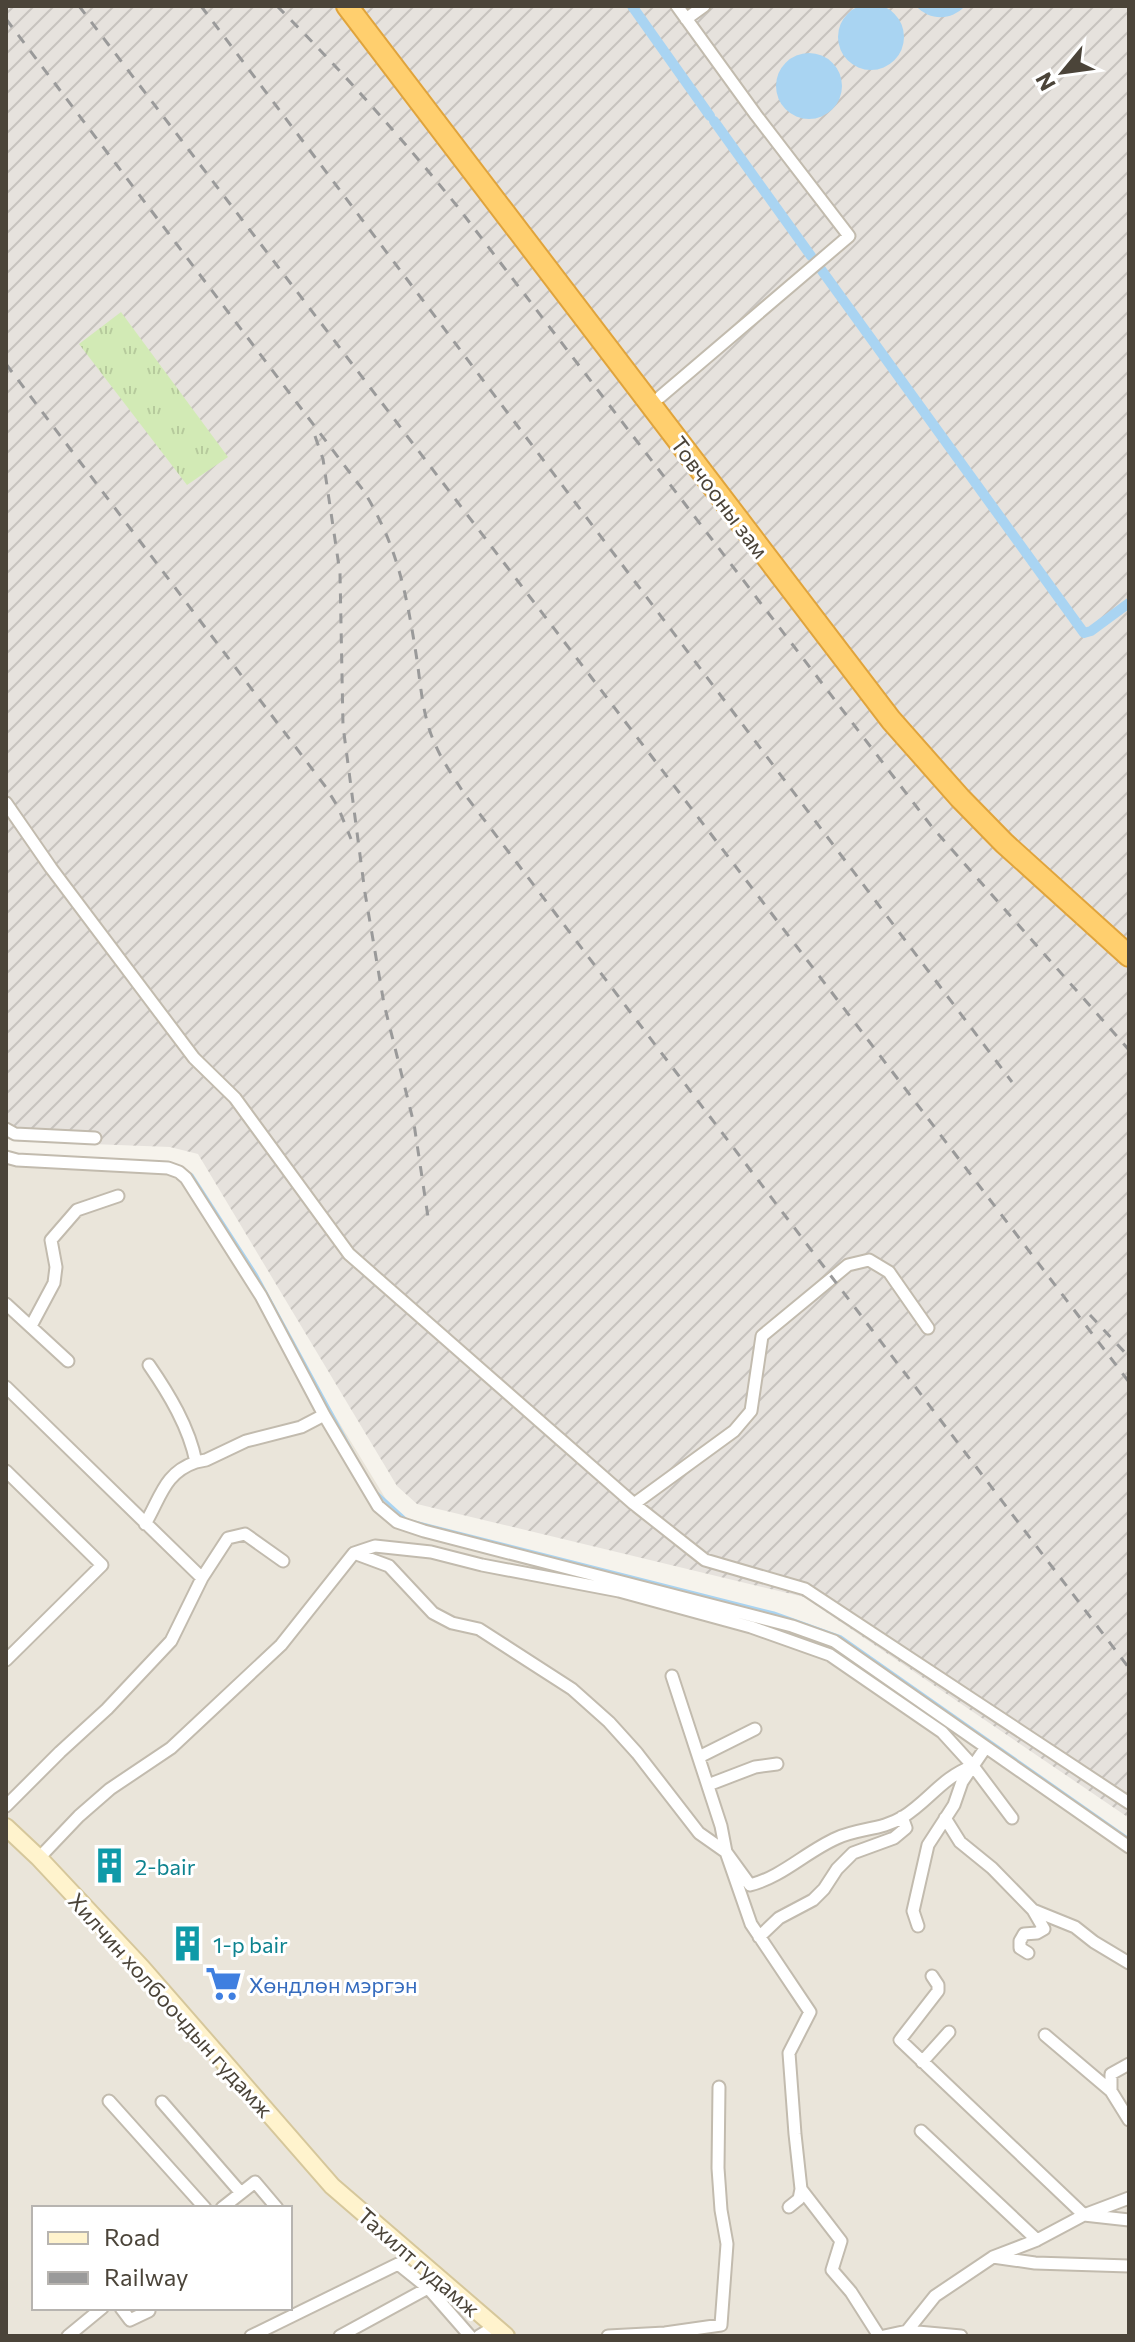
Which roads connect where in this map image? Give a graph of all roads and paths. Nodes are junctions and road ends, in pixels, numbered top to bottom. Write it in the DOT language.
graph roads {
  1 [pos="347,6"];
  2 [pos="363,6"];
  3 [pos="677,6"];
  4 [pos="704,6"];
  5 [pos="686,19"];
  6 [pos="660,397"];
  7 [pos="6,803"];
  8 [pos="1129,939"];
  9 [pos="1129,956"];
  10 [pos="6,1129"];
  11 [pos="95,1138"];
  12 [pos="6,1157"];
  13 [pos="118,1196"];
  14 [pos="6,1304"];
  15 [pos="31,1326"];
  16 [pos="928,1328"];
  17 [pos="68,1361"];
  18 [pos="149,1365"];
  19 [pos="6,1387"];
  20 [pos="324,1415"];
  21 [pos="196,1462"];
  22 [pos="6,1471"];
  23 [pos="634,1504"];
  24 [pos="145,1524"];
  25 [pos="354,1553"];
  26 [pos="283,1561"];
  27 [pos="202,1578"];
  28 [pos="6,1660"];
  29 [pos="672,1676"];
  30 [pos="755,1729"];
  31 [pos="986,1747"];
  32 [pos="699,1757"];
  33 [pos="777,1764"];
  34 [pos="973,1766"];
  35 [pos="708,1785"];
  36 [pos="1129,1803"];
  37 [pos="6,1806"];
  38 [pos="902,1817"];
  39 [pos="945,1818"];
  40 [pos="1012,1818"];
  41 [pos="6,1827"];
  42 [pos="1129,1847"];
  43 [pos="726,1852"];
  44 [pos="39,1858"];
  45 [pos="1033,1910"];
  46 [pos="918,1926"];
  47 [pos="759,1937"];
  48 [pos="1028,1953"];
  49 [pos="1129,1963"];
  50 [pos="932,1976"];
  51 [pos="949,2032"];
  52 [pos="1045,2035"];
  53 [pos="922,2062"];
  54 [pos="1129,2064"];
  55 [pos="719,2087"];
  56 [pos="1111,2091"];
  57 [pos="109,2101"];
  58 [pos="162,2102"];
  59 [pos="1129,2120"];
  60 [pos="921,2131"];
  61 [pos="332,2186"];
  62 [pos="801,2189"];
  63 [pos="241,2193"];
  64 [pos="1129,2198"];
  65 [pos="203,2206"];
  66 [pos="225,2206"];
  67 [pos="275,2206"];
  68 [pos="789,2207"];
  69 [pos="1084,2215"];
  70 [pos="1129,2220"];
  71 [pos="1037,2240"];
  72 [pos="993,2257"];
  73 [pos="1129,2266"];
  74 [pos="428,2288"];
  75 [pos="100,2310"];
  76 [pos="122,2310"];
  77 [pos="149,2311"];
  78 [pos="907,2331"];
  79 [pos="500,2332"];
  80 [pos="68,2336"];
  81 [pos="251,2336"];
  82 [pos="340,2336"];
  83 [pos="470,2336"];
  84 [pos="479,2336"];
  85 [pos="608,2336"];
  86 [pos="881,2336"];
  87 [pos="961,2336"];
  1 -- 9 [label="highway, Товчооны зам"];
  2 -- 6 [label="highway, Товчооны зам"];
  3 -- 5 [label="street"];
  4 -- 5 [label="street"];
  5 -- 6 [label="street"];
  6 -- 8 [label="highway, Товчооны зам"];
  7 -- 23 [label="street"];
  10 -- 11 [label="street"];
  12 -- 20 [label="street"];
  13 -- 15 [label="street"];
  14 -- 15 [label="street"];
  15 -- 17 [label="street"];
  16 -- 23 [label="street"];
  18 -- 21 [label="street"];
  19 -- 24 [label="street"];
  20 -- 21 [label="street"];
  20 -- 31 [label="street"];
  21 -- 24 [label="street"];
  22 -- 28 [label="street"];
  23 -- 36 [label="street"];
  24 -- 27 [label="street"];
  25 -- 34 [label="street"];
  25 -- 43 [label="street"];
  25 -- 44 [label="street"];
  26 -- 27 [label="street"];
  27 -- 37 [label="street"];
  29 -- 32 [label="street"];
  30 -- 32 [label="street"];
  31 -- 34 [label="street"];
  31 -- 42 [label="street"];
  32 -- 35 [label="street"];
  33 -- 35 [label="street"];
  34 -- 38 [label="street"];
  34 -- 39 [label="street"];
  34 -- 40 [label="street"];
  35 -- 43 [label="street"];
  38 -- 43 [label="street"];
  38 -- 47 [label="street"];
  39 -- 45 [label="street"];
  39 -- 46 [label="street"];
  41 -- 44 [label="main road, Хилчин холбоочдын гудамж"];
  43 -- 47 [label="street"];
  44 -- 61 [label="main road, Хилчин холбоочдын гудамж"];
  45 -- 48 [label="street"];
  45 -- 49 [label="street"];
  47 -- 62 [label="street"];
  50 -- 53 [label="street"];
  51 -- 53 [label="street"];
  52 -- 56 [label="street"];
  53 -- 69 [label="street"];
  54 -- 56 [label="street"];
  55 -- 85 [label="street"];
  56 -- 59 [label="street"];
  57 -- 65 [label="street"];
  58 -- 63 [label="street"];
  60 -- 71 [label="street"];
  61 -- 79 [label="main road, Тахилт гудамж"];
  62 -- 68 [label="street"];
  62 -- 86 [label="street"];
  63 -- 66 [label="street"];
  63 -- 67 [label="street"];
  64 -- 69 [label="street"];
  69 -- 70 [label="street"];
  69 -- 71 [label="street"];
  71 -- 72 [label="street"];
  72 -- 73 [label="street"];
  72 -- 78 [label="street"];
  74 -- 81 [label="street"];
  74 -- 82 [label="street"];
  74 -- 83 [label="street"];
  75 -- 80 [label="street"];
  76 -- 77 [label="street"];
  78 -- 86 [label="street"];
  78 -- 87 [label="street"];
  79 -- 84 [label="street"];
}
